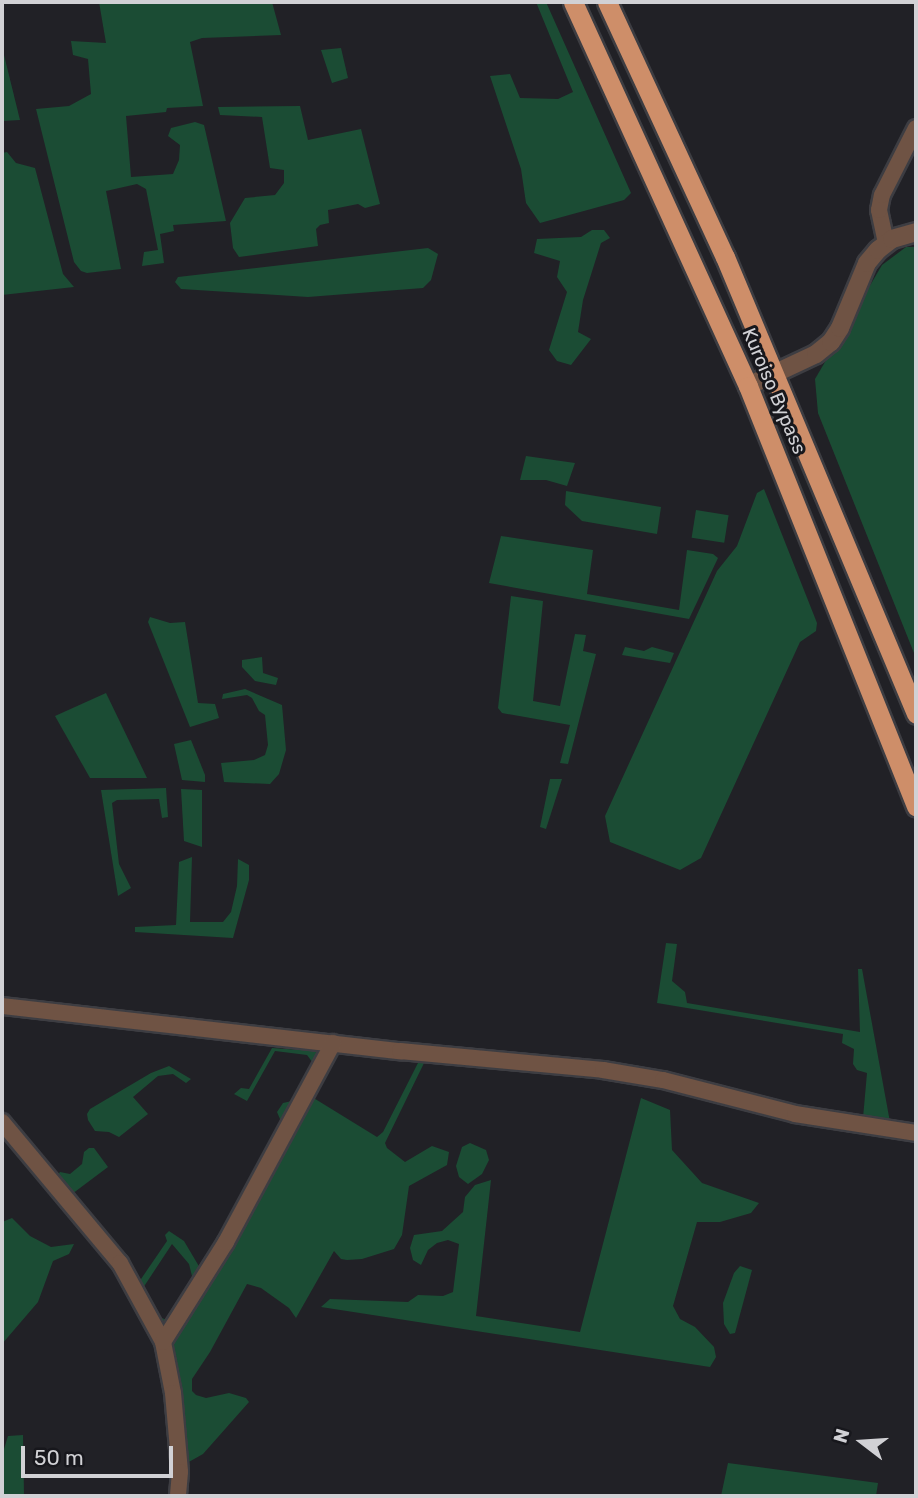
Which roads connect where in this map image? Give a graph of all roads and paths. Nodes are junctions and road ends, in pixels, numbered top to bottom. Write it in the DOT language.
graph roads {
  1 [pos="573,2"];
  2 [pos="607,2"];
  3 [pos="916,128"];
  4 [pos="916,232"];
  5 [pos="886,243"];
  6 [pos="774,374"];
  7 [pos="748,386"];
  8 [pos="916,714"];
  9 [pos="916,807"];
  10 [pos="2,1006"];
  11 [pos="334,1043"];
  12 [pos="2,1122"];
  13 [pos="916,1133"];
  14 [pos="163,1342"];
  15 [pos="178,1494"];
  1 -- 7 [label="highway, Kuroiso Bypass"];
  2 -- 6 [label="highway, Kuroiso Bypass"];
  3 -- 5 [label="street"];
  4 -- 5 [label="street"];
  5 -- 6 [label="street"];
  6 -- 7 [label="street"];
  6 -- 8 [label="highway, Kuroiso Bypass"];
  7 -- 9 [label="highway, Kuroiso Bypass"];
  10 -- 11 [label="street"];
  11 -- 13 [label="street"];
  11 -- 14 [label="street"];
  12 -- 14 [label="street"];
  14 -- 15 [label="street"];
}
